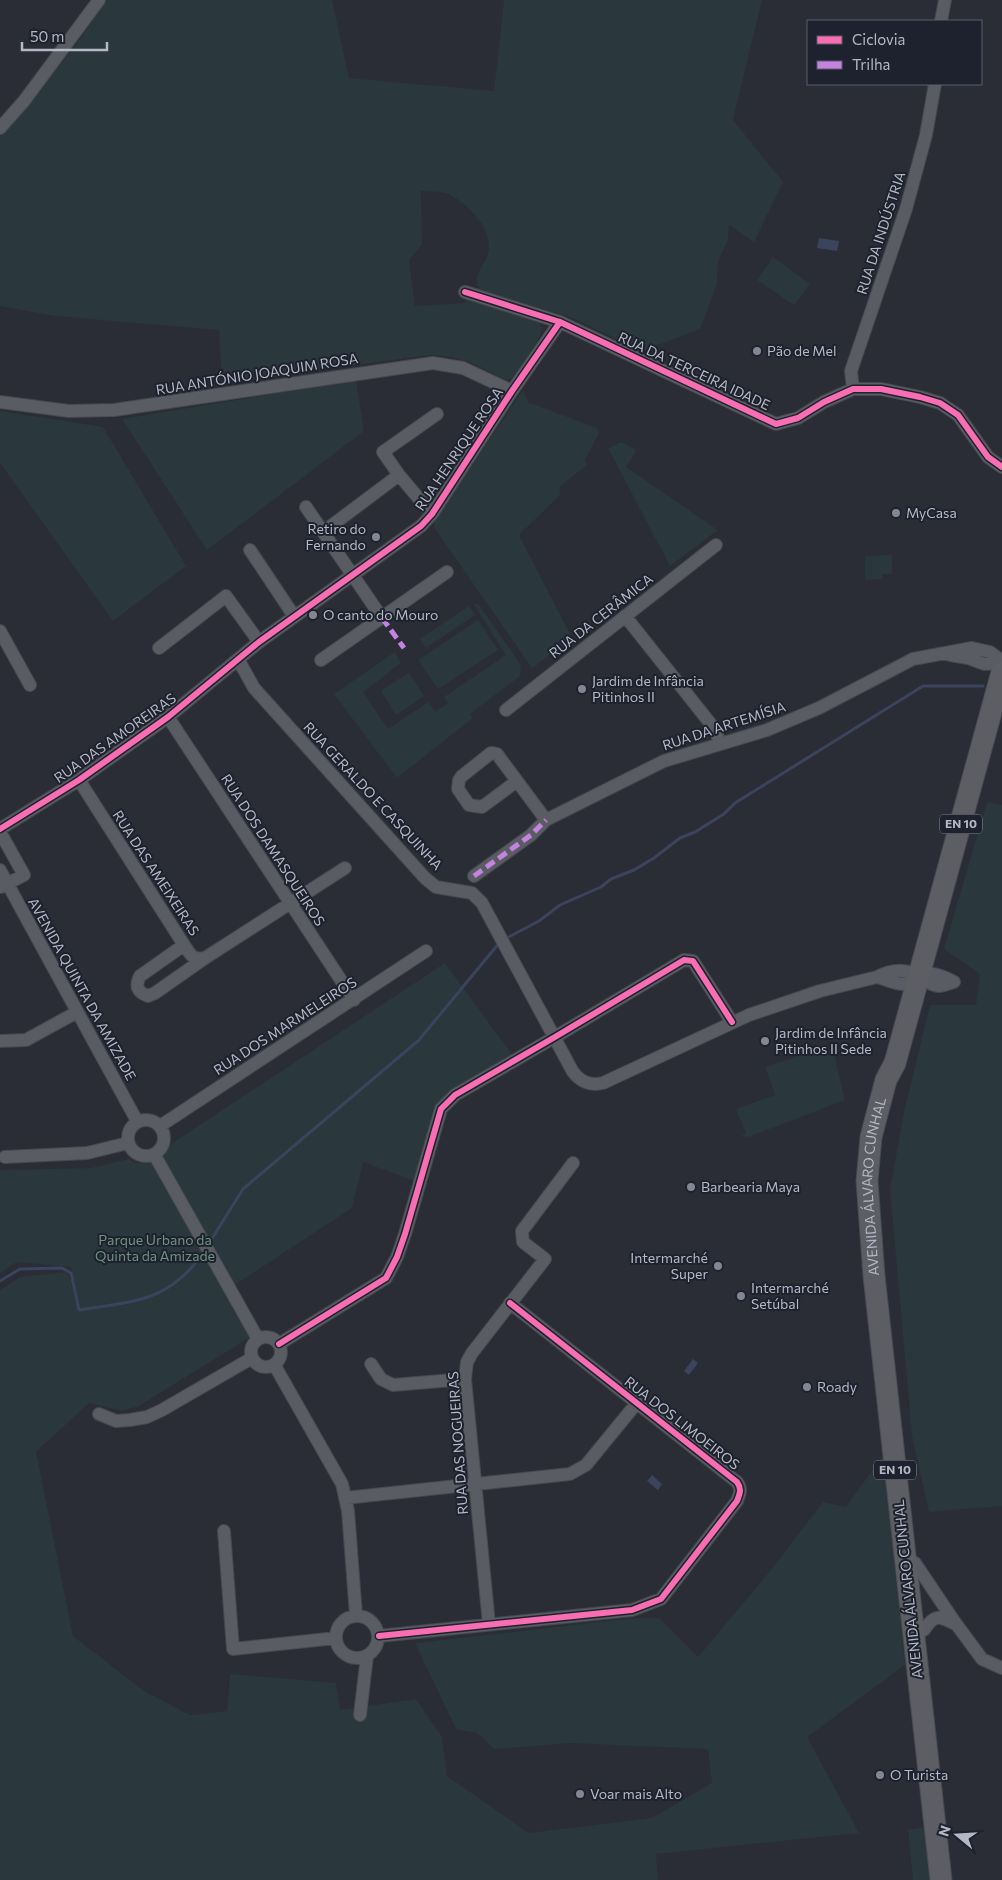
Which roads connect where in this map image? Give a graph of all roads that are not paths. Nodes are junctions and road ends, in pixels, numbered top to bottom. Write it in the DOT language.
graph roads {
  1 [pos="99,0"];
  2 [pos="945,0"];
  3 [pos="941,20"];
  4 [pos="935,85"];
  5 [pos="0,128"];
  6 [pos="465,292"];
  7 [pos="560,322"];
  8 [pos="853,388"];
  9 [pos="512,391"];
  10 [pos="0,402"];
  11 [pos="437,414"];
  12 [pos="1002,467"];
  13 [pos="399,475"];
  14 [pos="306,507"];
  15 [pos="432,514"];
  16 [pos="322,532"];
  17 [pos="716,545"];
  18 [pos="250,550"];
  19 [pos="447,572"];
  20 [pos="353,575"];
  21 [pos="294,616"];
  22 [pos="625,616"];
  23 [pos="382,618"];
  24 [pos="0,631"];
  25 [pos="259,642"];
  26 [pos="159,648"];
  27 [pos="238,659"];
  28 [pos="321,660"];
  29 [pos="1002,662"];
  30 [pos="1002,672"];
  31 [pos="30,685"];
  32 [pos="506,710"];
  33 [pos="168,717"];
  34 [pos="718,744"];
  35 [pos="79,780"];
  36 [pos="517,781"];
  37 [pos="546,820"];
  38 [pos="0,830"];
  39 [pos="344,868"];
  40 [pos="0,870"];
  41 [pos="474,876"];
  42 [pos="4,886"];
  43 [pos="291,904"];
  44 [pos="184,945"];
  45 [pos="426,951"];
  46 [pos="206,958"];
  47 [pos="918,976"];
  48 [pos="354,1000"];
  49 [pos="77,1012"];
  50 [pos="732,1022"];
  51 [pos="555,1038"];
  52 [pos="0,1041"];
  53 [pos="895,1063"];
  54 [pos="137,1121"];
  55 [pos="160,1126"];
  56 [pos="128,1143"];
  57 [pos="154,1154"];
  58 [pos="5,1157"];
  59 [pos="573,1163"];
  60 [pos="510,1303"];
  61 [pos="258,1339"];
  62 [pos="279,1344"];
  63 [pos="252,1358"];
  64 [pos="371,1364"];
  65 [pos="274,1366"];
  66 [pos="465,1379"];
  67 [pos="636,1404"];
  68 [pos="99,1414"];
  69 [pos="476,1485"];
  70 [pos="345,1498"];
  71 [pos="224,1531"];
  72 [pos="915,1563"];
  73 [pos="356,1616"];
  74 [pos="935,1617"];
  75 [pos="489,1624"];
  76 [pos="379,1636"];
  77 [pos="336,1638"];
  78 [pos="367,1656"];
  79 [pos="1002,1668"];
  80 [pos="360,1715"];
  81 [pos="941,1880"];
  82 [pos="955,1880"];
  1 -- 5 [label="street"];
  2 -- 3 [label="street"];
  4 -- 8 [label="street, RUA DA INDÚSTRIA"];
  6 -- 7 [label="street, RUA DA TERCEIRA IDADE"];
  7 -- 8 [label="street, RUA DA TERCEIRA IDADE"];
  7 -- 9 [label="street, RUA HENRIQUE ROSA"];
  8 -- 12 [label="street, RUA DA TERCEIRA IDADE"];
  9 -- 10 [label="street, RUA ANTÓNIO JOAQUIM ROSA"];
  9 -- 15 [label="street, RUA HENRIQUE ROSA"];
  11 -- 13 [label="street"];
  13 -- 15 [label="street"];
  13 -- 16 [label="street"];
  14 -- 16 [label="street"];
  15 -- 20 [label="street, RUA HENRIQUE ROSA"];
  16 -- 20 [label="street"];
  17 -- 22 [label="street, RUA DA CERÂMICA"];
  18 -- 21 [label="street"];
  19 -- 23 [label="street"];
  20 -- 21 [label="street, RUA HENRIQUE ROSA"];
  20 -- 23 [label="street"];
  21 -- 25 [label="street, RUA HENRIQUE ROSA"];
  22 -- 32 [label="street, RUA DA CERÂMICA"];
  22 -- 34 [label="street"];
  23 -- 28 [label="street"];
  24 -- 31 [label="street"];
  25 -- 26 [label="street"];
  25 -- 27 [label="street, RUA HENRIQUE ROSA"];
  27 -- 33 [label="street, RUA DAS AMOREIRAS"];
  27 -- 51 [label="street, RUA GERALDO E CASQUINHA"];
  29 -- 34 [label="street, RUA DA ARTEMÍSIA"];
  30 -- 47 [label="main road, AVENIDA ÁLVARO CUNHAL / EN 10"];
  33 -- 35 [label="street, RUA DAS AMOREIRAS"];
  33 -- 43 [label="street, RUA DOS DAMASQUEIROS"];
  34 -- 37 [label="street, RUA DA ARTEMÍSIA"];
  35 -- 38 [label="street, RUA DAS AMOREIRAS"];
  35 -- 44 [label="street, RUA DAS AMEIXEIRAS"];
  36 -- 36 [label="street"];
  36 -- 37 [label="street"];
  37 -- 41 [label="street, RUA DA ARTEMÍSIA"];
  38 -- 42 [label="street"];
  39 -- 43 [label="street"];
  40 -- 42 [label="street, AVENIDA QUINTA DA AMIZADE"];
  42 -- 49 [label="street, AVENIDA QUINTA DA AMIZADE"];
  43 -- 46 [label="street"];
  43 -- 48 [label="street, RUA DOS DAMASQUEIROS"];
  44 -- 46 [label="street, RUA DAS AMEIXEIRAS"];
  44 -- 46 [label="street"];
  45 -- 48 [label="street, RUA DOS MARMELEIROS"];
  47 -- 50 [label="street, RUA GERALDO E CASQUINHA"];
  47 -- 53 [label="main road, AVENIDA ÁLVARO CUNHAL / EN 10"];
  48 -- 55 [label="street, RUA DOS MARMELEIROS"];
  49 -- 52 [label="street"];
  49 -- 54 [label="street, AVENIDA QUINTA DA AMIZADE"];
  50 -- 51 [label="street, RUA GERALDO E CASQUINHA"];
  50 -- 51 [label="street"];
  51 -- 62 [label="street"];
  53 -- 72 [label="main road, AVENIDA ÁLVARO CUNHAL / EN 10"];
  53 -- 81 [label="main road, AVENIDA ÁLVARO CUNHAL / EN 10"];
  54 -- 55 [label="street"];
  54 -- 56 [label="street"];
  55 -- 57 [label="street"];
  56 -- 57 [label="street"];
  56 -- 58 [label="street"];
  57 -- 61 [label="street"];
  59 -- 60 [label="street, RUA DAS NOGUEIRAS"];
  60 -- 66 [label="street, RUA DAS NOGUEIRAS"];
  60 -- 67 [label="street, RUA DOS LIMOEIROS"];
  61 -- 62 [label="street"];
  61 -- 63 [label="street"];
  62 -- 65 [label="street"];
  63 -- 65 [label="street"];
  63 -- 68 [label="street"];
  64 -- 66 [label="street"];
  65 -- 70 [label="street"];
  66 -- 69 [label="street, RUA DAS NOGUEIRAS"];
  67 -- 69 [label="street"];
  67 -- 75 [label="street, RUA DOS LIMOEIROS"];
  69 -- 70 [label="street"];
  69 -- 75 [label="street, RUA DAS NOGUEIRAS"];
  70 -- 73 [label="street"];
  71 -- 77 [label="street"];
  72 -- 74 [label="main road, AVENIDA ÁLVARO CUNHAL / EN 10"];
  72 -- 74 [label="street"];
  73 -- 76 [label="street"];
  73 -- 77 [label="street"];
  74 -- 79 [label="street"];
  74 -- 82 [label="main road, AVENIDA ÁLVARO CUNHAL / EN 10"];
  75 -- 76 [label="street, RUA DOS LIMOEIROS"];
  76 -- 78 [label="street"];
  77 -- 78 [label="street"];
  78 -- 80 [label="street"];
}
